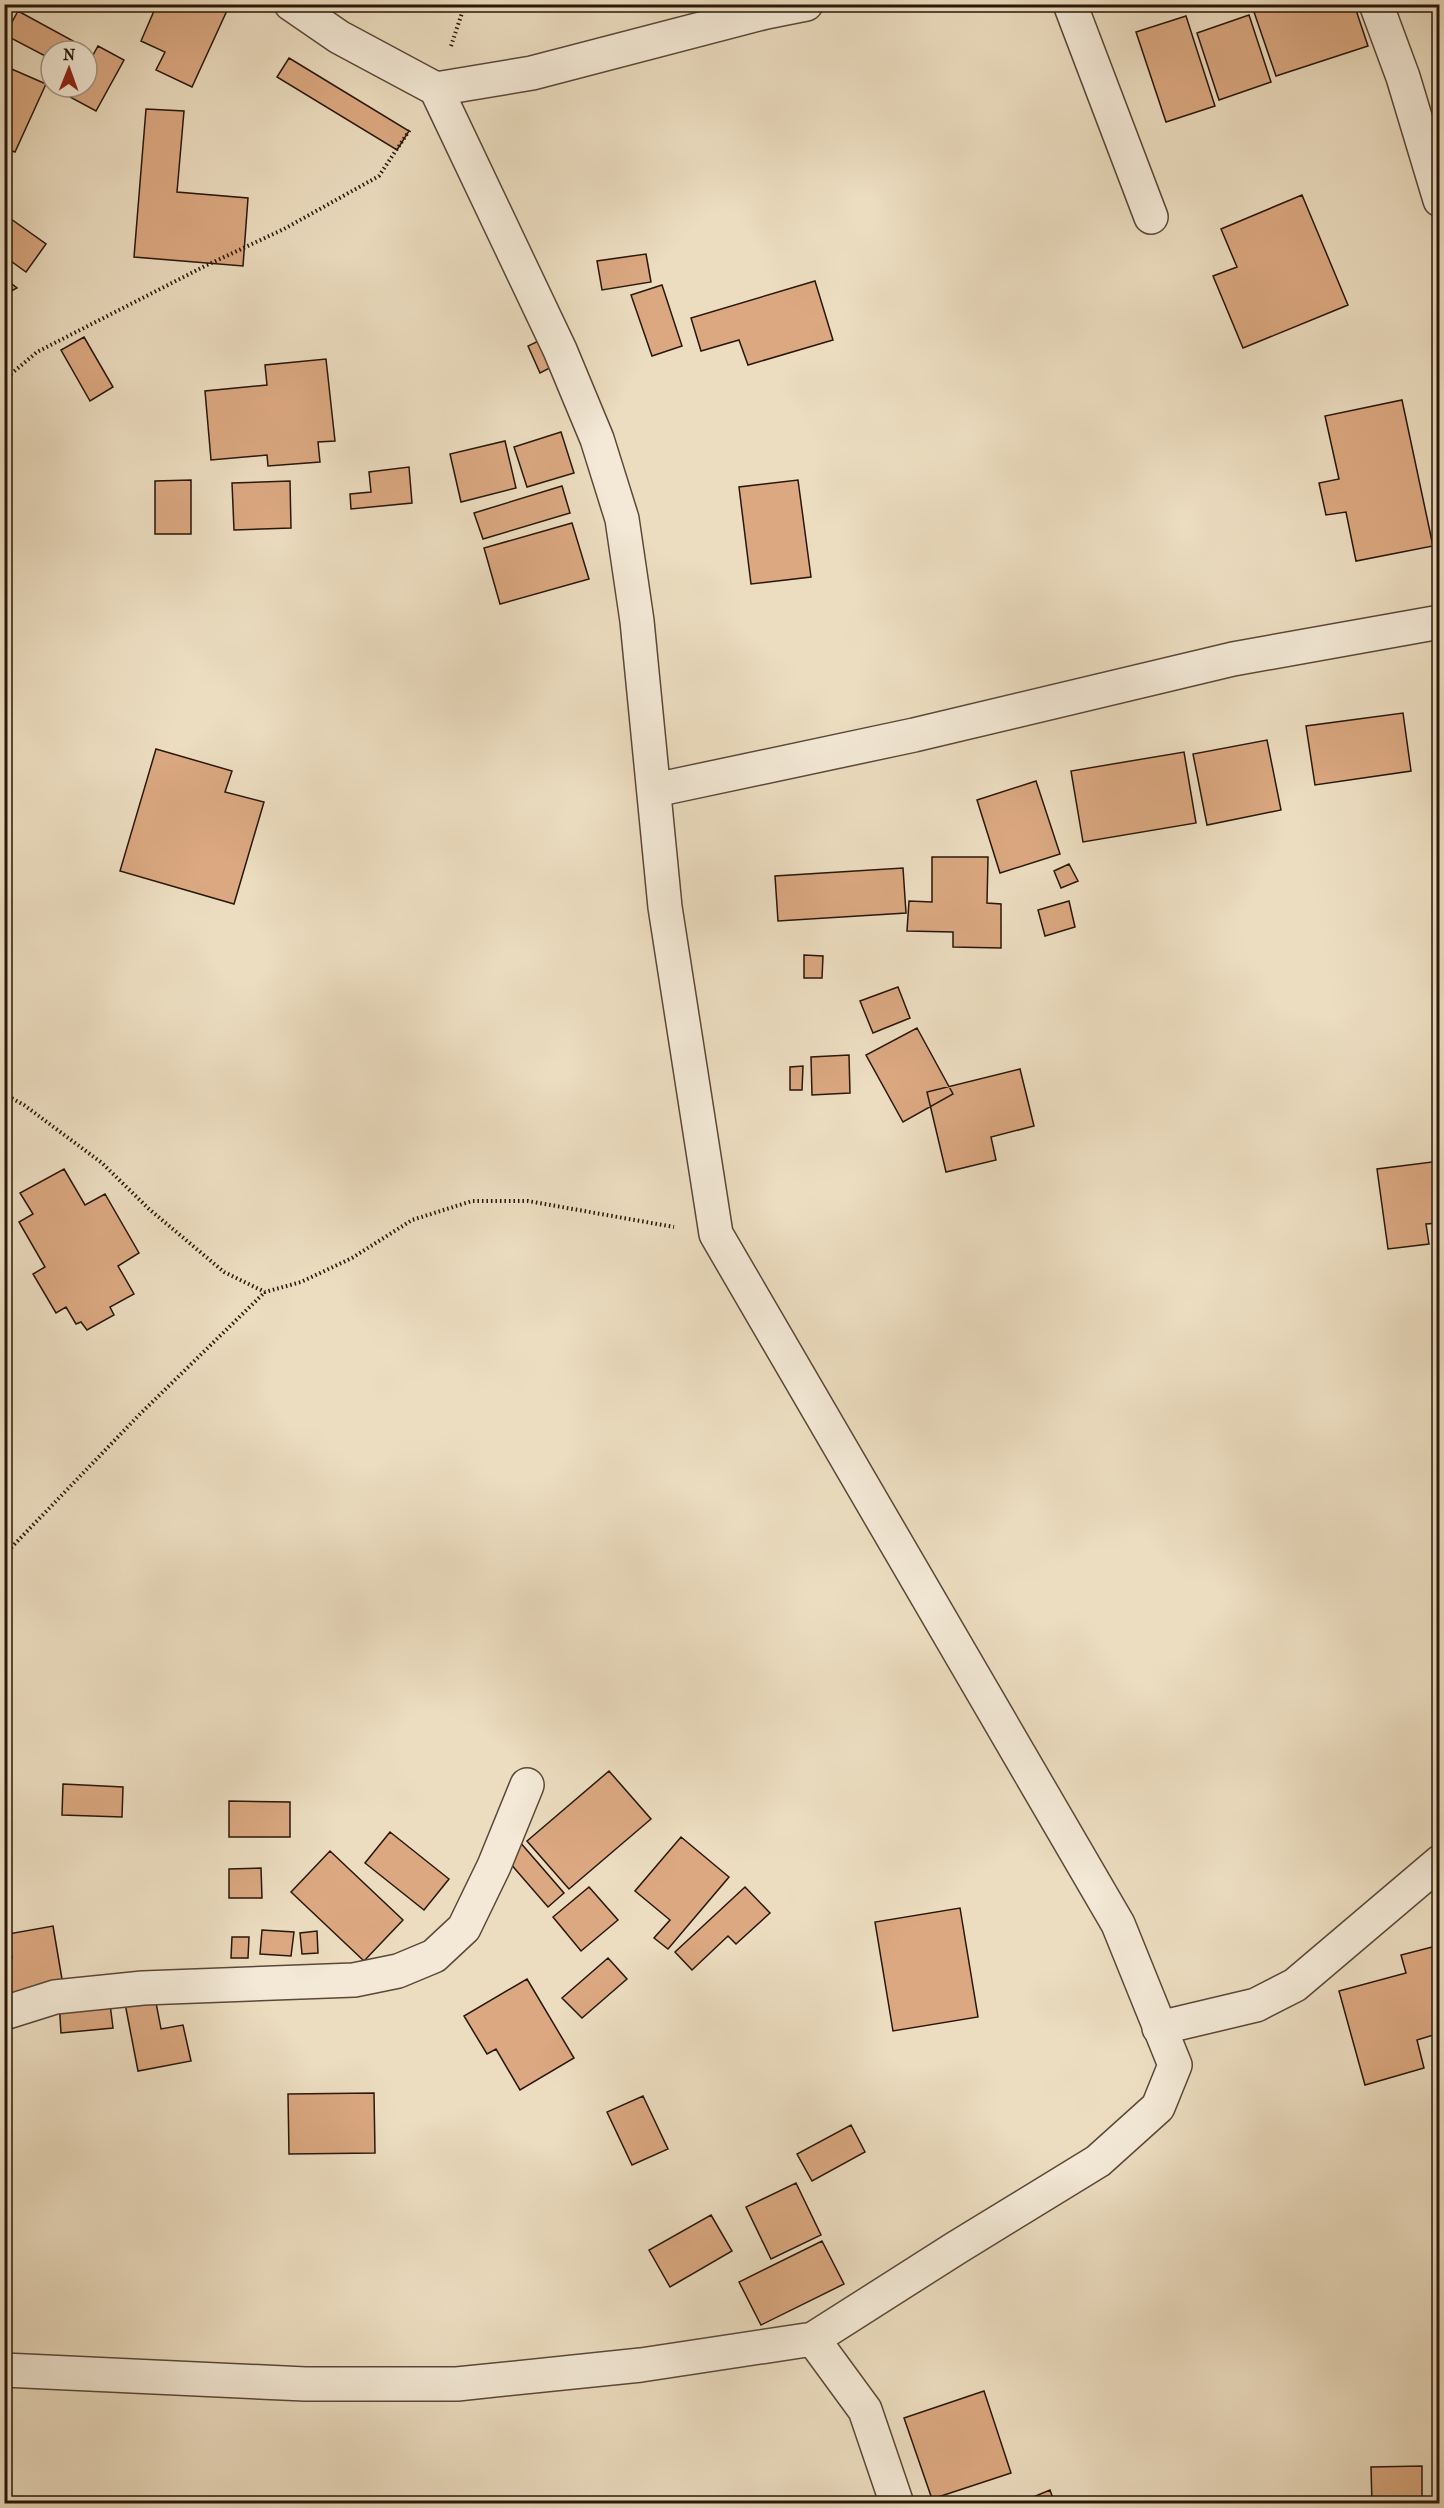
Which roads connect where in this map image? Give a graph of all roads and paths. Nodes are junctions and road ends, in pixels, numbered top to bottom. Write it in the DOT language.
graph roads {
  1 [pos="291,4"];
  2 [pos="806,4"];
  3 [pos="1070,4"];
  4 [pos="1376,4"];
  5 [pos="436,89"];
  6 [pos="1440,200"];
  7 [pos="1151,217"];
  8 [pos="4,380"];
  9 [pos="1440,622"];
  10 [pos="655,790"];
  11 [pos="4,1094"];
  12 [pos="716,1234"];
  13 [pos="265,1292"];
  14 [pos="8,1551"];
  15 [pos="526,1785"];
  16 [pos="1440,1862"];
  17 [pos="4,2013"];
  18 [pos="1159,2028"];
  19 [pos="813,2339"];
  20 [pos="4,2370"];
  21 [pos="897,2504"];
  1 -- 5 [label="street"];
  2 -- 5 [label="street"];
  3 -- 7 [label="street"];
  4 -- 6 [label="street"];
  5 -- 8 [label="path"];
  5 -- 10 [label="street"];
  9 -- 10 [label="street"];
  10 -- 12 [label="street"];
  11 -- 13 [label="path"];
  12 -- 13 [label="path"];
  12 -- 18 [label="street"];
  13 -- 14 [label="path"];
  15 -- 17 [label="street"];
  16 -- 18 [label="street"];
  18 -- 19 [label="street"];
  19 -- 20 [label="street"];
  19 -- 21 [label="street"];
}
